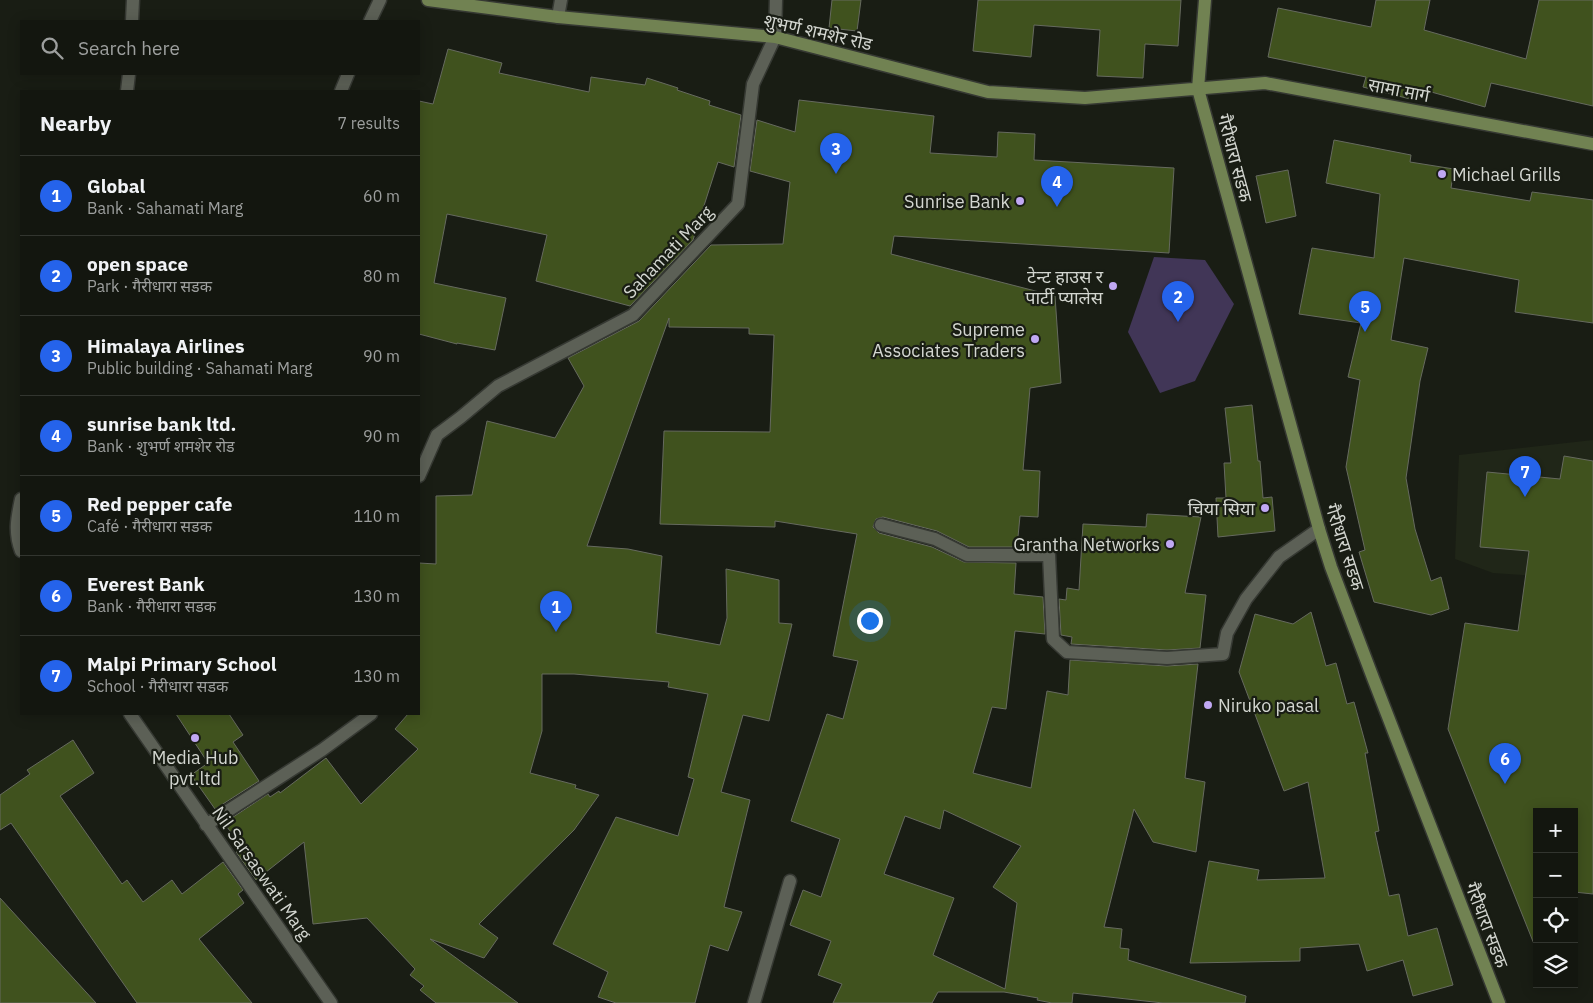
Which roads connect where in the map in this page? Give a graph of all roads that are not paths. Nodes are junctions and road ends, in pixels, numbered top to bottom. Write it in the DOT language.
graph roads {
  1 [pos="133,0"];
  2 [pos="380,0"];
  3 [pos="428,0"];
  4 [pos="562,0"];
  5 [pos="776,0"];
  6 [pos="1205,0"];
  7 [pos="558,17"];
  8 [pos="132,20"];
  9 [pos="370,20"];
  10 [pos="775,37"];
  11 [pos="129,75"];
  12 [pos="348,75"];
  13 [pos="1198,89"];
  14 [pos="128,90"];
  15 [pos="341,90"];
  16 [pos="1593,144"];
  17 [pos="420,474"];
  18 [pos="20,504"];
  19 [pos="881,525"];
  20 [pos="1319,529"];
  21 [pos="20,548"];
  22 [pos="131,715"];
  23 [pos="371,715"];
  24 [pos="206,825"];
  25 [pos="790,881"];
  26 [pos="331,1003"];
  27 [pos="754,1003"];
  28 [pos="1499,1003"];
  1 -- 8 [label="street"];
  2 -- 9 [label="street"];
  3 -- 7 [label="main road, शुभर्ण शमशेर रोड"];
  4 -- 7 [label="street"];
  5 -- 10 [label="street"];
  6 -- 13 [label="main road, गैरीधारा सडक"];
  7 -- 10 [label="main road, शुभर्ण शमशेर रोड"];
  10 -- 13 [label="main road, शुभर्ण शमशेर रोड"];
  10 -- 17 [label="street, Sahamati Marg"];
  11 -- 14 [label="street"];
  12 -- 15 [label="street"];
  13 -- 16 [label="main road, सामा मार्ग"];
  13 -- 20 [label="main road, गैरीधारा सडक"];
  18 -- 21 [label="street"];
  19 -- 20 [label="street"];
  20 -- 28 [label="main road, गैरीधारा सडक"];
  22 -- 24 [label="street, Nil Sarsaswati Marg"];
  23 -- 24 [label="street"];
  24 -- 26 [label="street, Nil Sarsaswati Marg"];
  25 -- 27 [label="street"];
}
